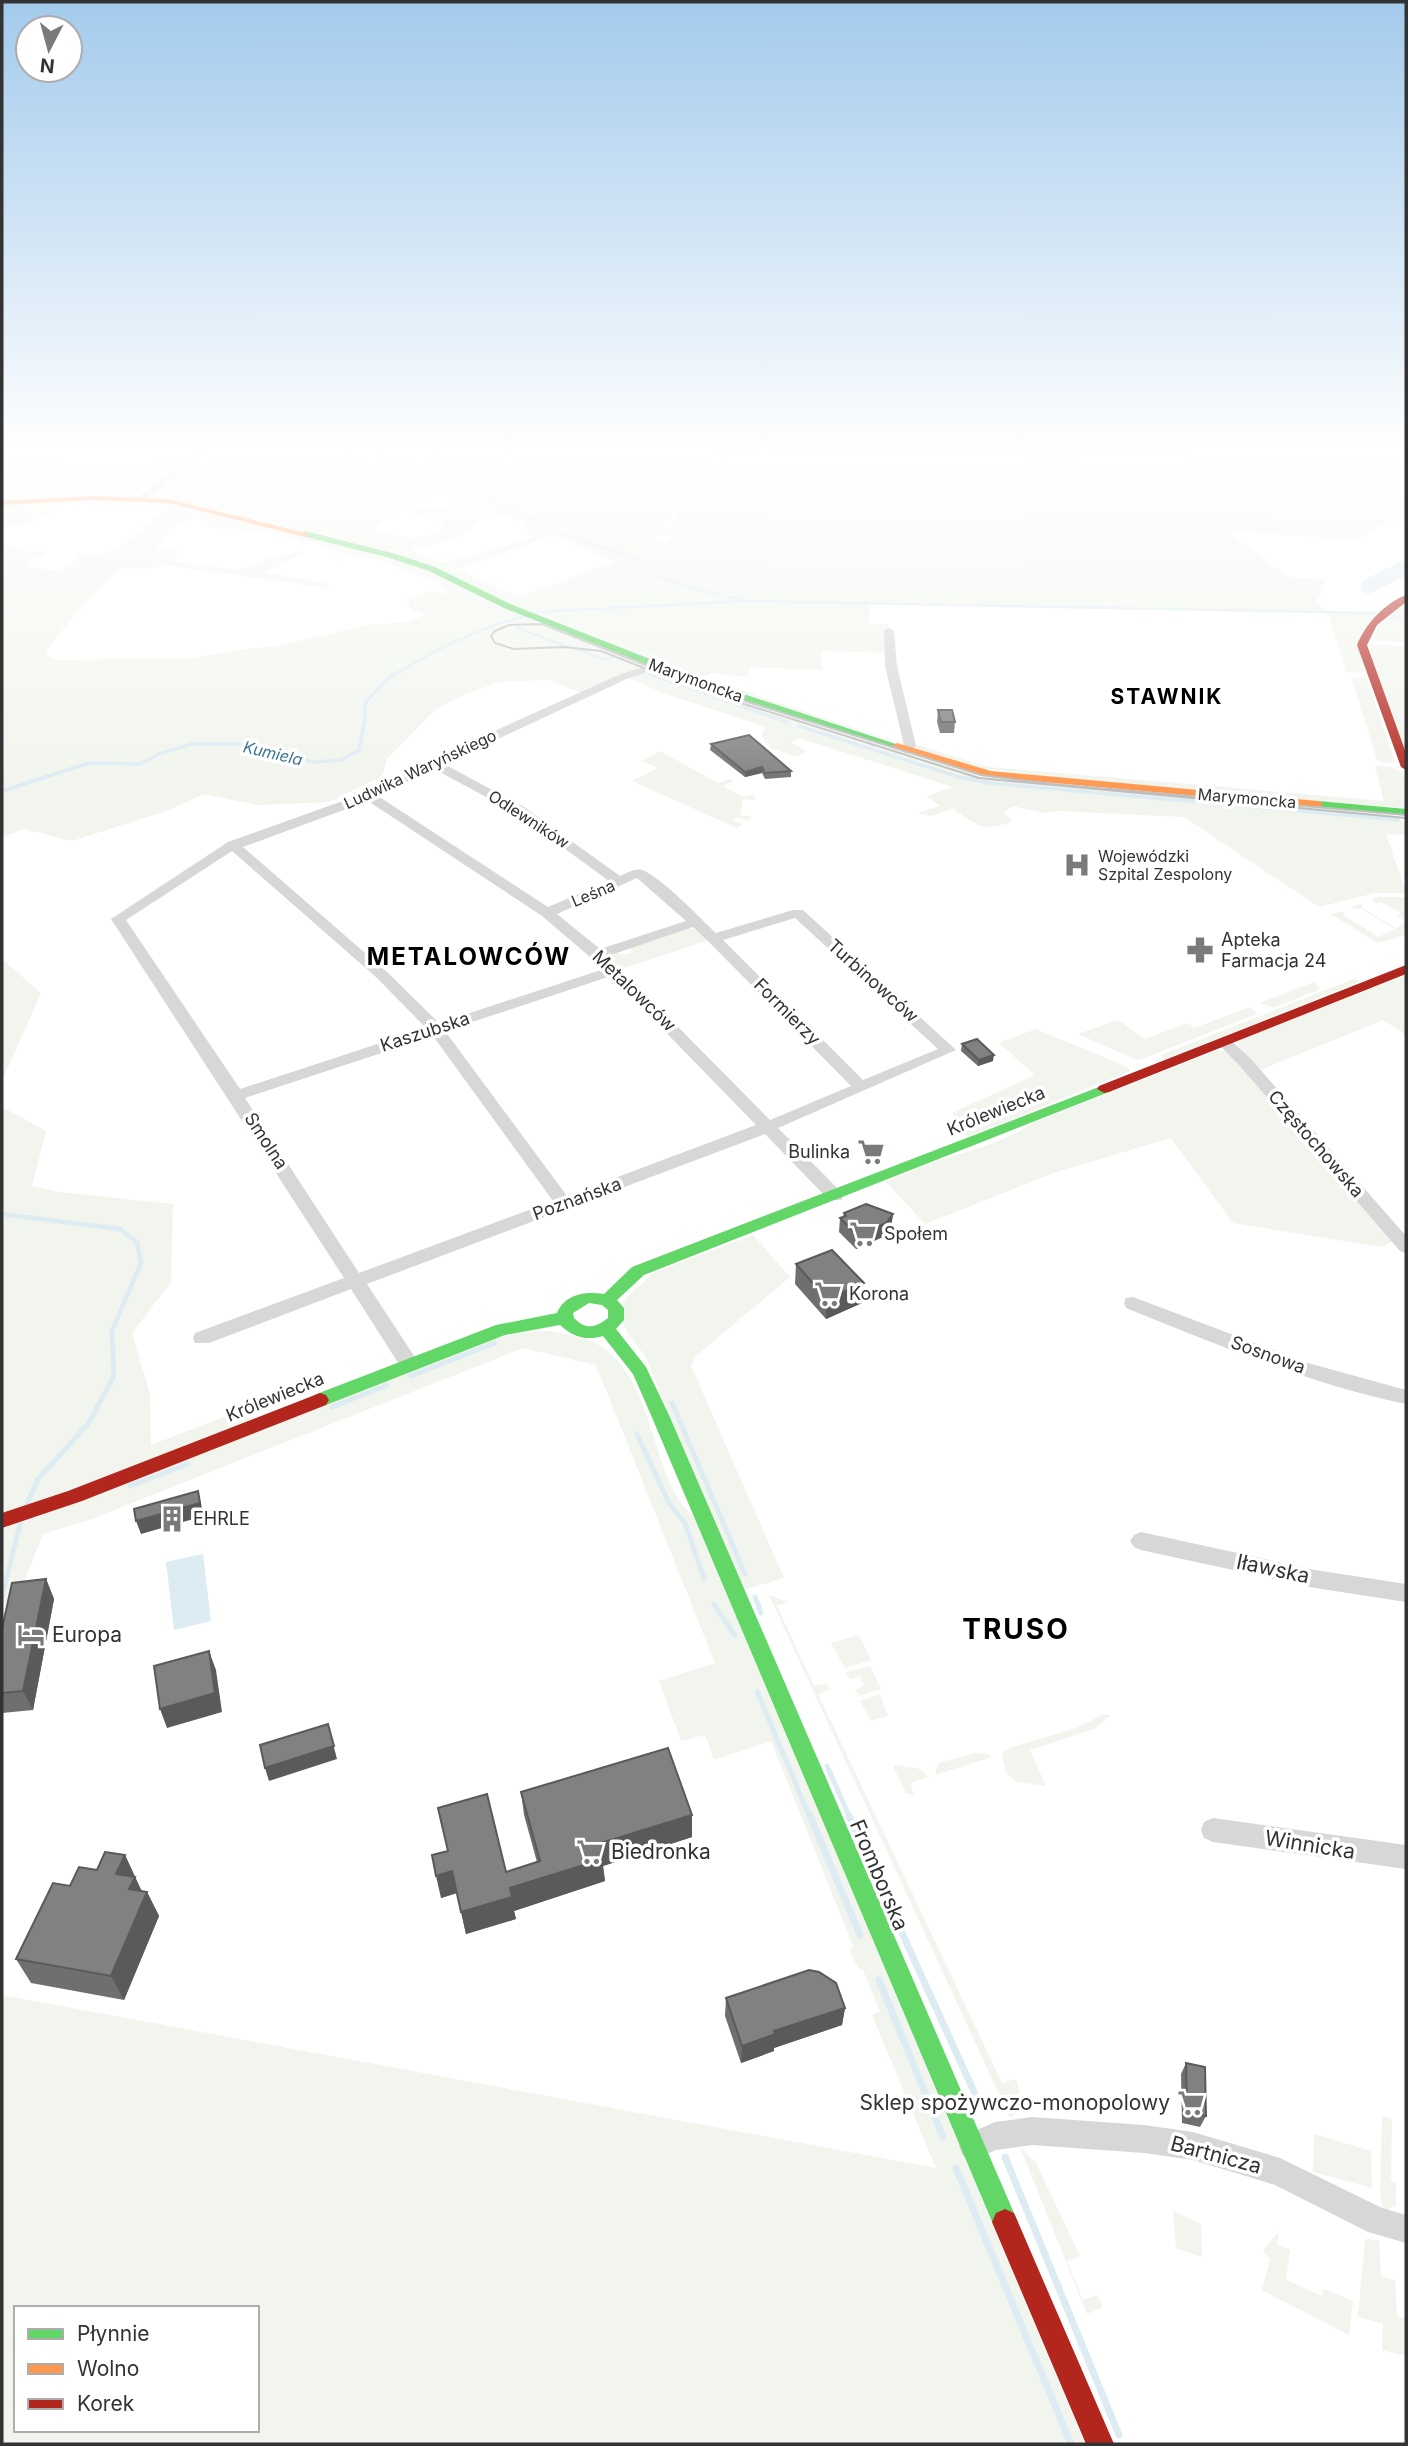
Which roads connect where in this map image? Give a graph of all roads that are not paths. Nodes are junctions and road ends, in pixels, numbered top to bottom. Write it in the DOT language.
graph roads {
  1 [pos="427,567"];
  2 [pos="1406,598"];
  3 [pos="889,631"];
  4 [pos="656,666"];
  5 [pos="906,750"];
  6 [pos="434,764"];
  7 [pos="1406,767"];
  8 [pos="369,796"];
  9 [pos="1406,812"];
  10 [pos="233,845"];
  11 [pos="620,881"];
  12 [pos="547,913"];
  13 [pos="118,921"];
  14 [pos="696,922"];
  15 [pos="713,938"];
  16 [pos="598,954"];
  17 [pos="1406,968"];
  18 [pos="615,970"];
  19 [pos="435,1028"];
  20 [pos="1224,1042"];
  21 [pos="948,1050"];
  22 [pos="861,1087"];
  23 [pos="236,1096"];
  24 [pos="768,1127"];
  25 [pos="835,1196"];
  26 [pos="564,1204"];
  27 [pos="1406,1247"];
  28 [pos="357,1281"];
  29 [pos="607,1300"];
  30 [pos="1133,1303"];
  31 [pos="564,1318"];
  32 [pos="607,1329"];
  33 [pos="202,1338"];
  34 [pos="410,1364"];
  35 [pos="1406,1397"];
  36 [pos="7,1519"];
  37 [pos="1141,1541"];
  38 [pos="1406,1593"];
  39 [pos="1213,1830"];
  40 [pos="1406,1857"];
  41 [pos="973,2147"];
  42 [pos="1406,2229"];
  43 [pos="1100,2444"];
  1 -- 4 [label="street, Marymoncka"];
  2 -- 7 [label="street"];
  3 -- 5 [label="street"];
  4 -- 5 [label="street, Marymoncka"];
  4 -- 6 [label="street, Ludwika Waryńskiego"];
  5 -- 9 [label="street, Marymoncka"];
  6 -- 8 [label="street, Ludwika Waryńskiego"];
  6 -- 11 [label="street, Odlewników"];
  8 -- 10 [label="street, Ludwika Waryńskiego"];
  8 -- 12 [label="street, Metalowców"];
  10 -- 13 [label="street, Ludwika Waryńskiego"];
  10 -- 19 [label="street"];
  11 -- 12 [label="street, Leśna"];
  11 -- 14 [label="street, Leśna"];
  12 -- 16 [label="street, Metalowców"];
  13 -- 23 [label="street, Smolna"];
  14 -- 15 [label="street"];
  14 -- 16 [label="street"];
  15 -- 21 [label="street, Turbinowców"];
  15 -- 22 [label="street, Formierzy"];
  16 -- 18 [label="street, Metalowców"];
  17 -- 20 [label="street, Królewiecka"];
  18 -- 19 [label="street, Kaszubska"];
  18 -- 24 [label="street, Metalowców"];
  19 -- 23 [label="street, Kaszubska"];
  19 -- 26 [label="street"];
  20 -- 25 [label="street, Królewiecka"];
  20 -- 27 [label="street, Częstochowska"];
  21 -- 22 [label="street, Poznańska"];
  22 -- 24 [label="street, Poznańska"];
  23 -- 28 [label="street, Smolna"];
  24 -- 25 [label="street, Metalowców"];
  24 -- 26 [label="street, Poznańska"];
  25 -- 29 [label="street, Królewiecka"];
  26 -- 28 [label="street, Poznańska"];
  28 -- 33 [label="street, Poznańska"];
  28 -- 34 [label="street, Smolna"];
  29 -- 31 [label="street"];
  29 -- 32 [label="street"];
  30 -- 35 [label="street, Sosnowa"];
  31 -- 32 [label="street"];
  31 -- 34 [label="street, Królewiecka"];
  32 -- 41 [label="street, Fromborska"];
  34 -- 36 [label="street, Królewiecka"];
  37 -- 38 [label="street, Iławska"];
  39 -- 40 [label="street, Winnicka"];
  41 -- 42 [label="street, Bartnicza"];
  41 -- 43 [label="street, Fromborska"];
}
